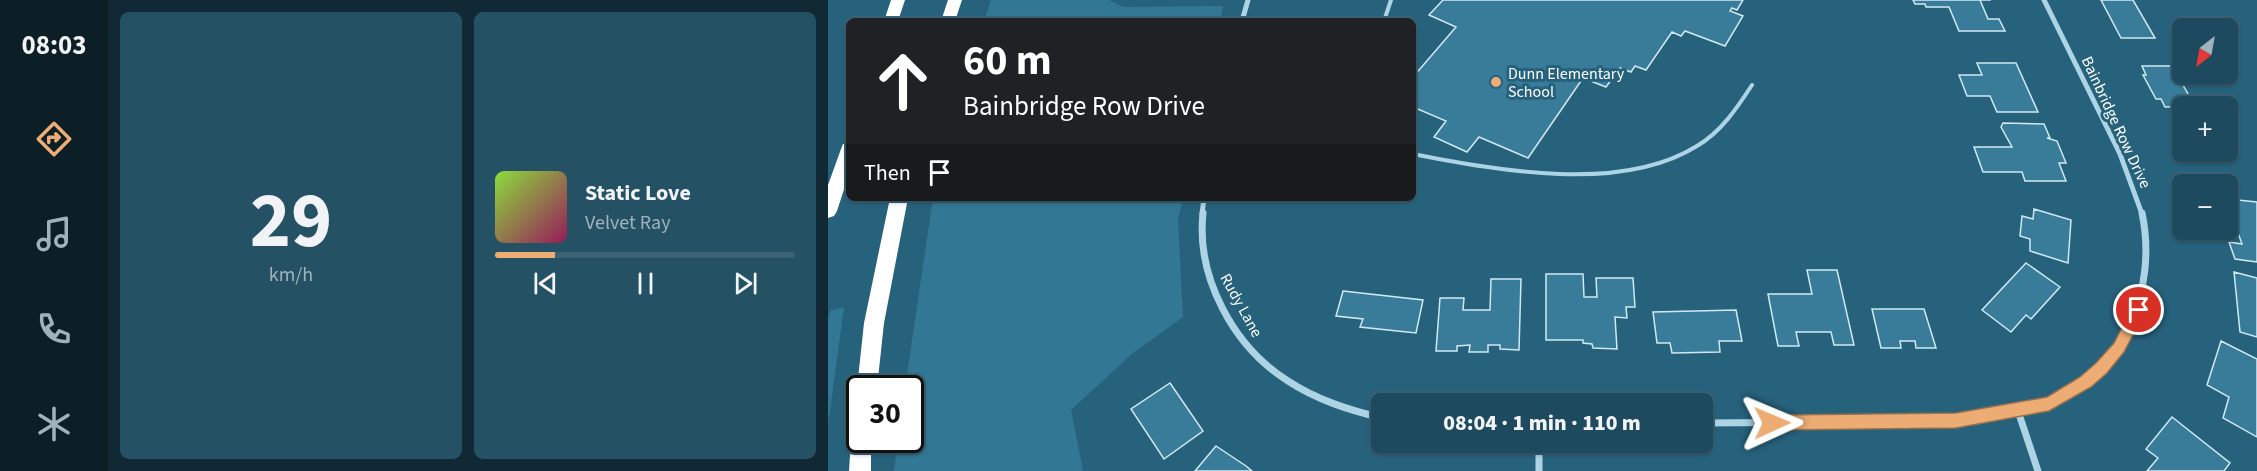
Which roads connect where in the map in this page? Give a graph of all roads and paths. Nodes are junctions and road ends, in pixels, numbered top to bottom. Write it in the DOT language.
graph roads {
  1 [pos="898,0"];
  2 [pos="954,0"];
  3 [pos="1248,0"];
  4 [pos="1391,0"];
  5 [pos="2044,0"];
  6 [pos="892,18"];
  7 [pos="949,18"];
  8 [pos="1243,18"];
  9 [pos="1385,18"];
  10 [pos="1752,85"];
  11 [pos="1416,154"];
  12 [pos="846,158"];
  13 [pos="898,201"];
  14 [pos="1204,201"];
  15 [pos="828,211"];
  16 [pos="868,375"];
  17 [pos="2018,411"];
  18 [pos="1371,415"];
  19 [pos="1713,423"];
  20 [pos="861,453"];
  21 [pos="1539,453"];
  22 [pos="860,471"];
  23 [pos="1539,471"];
  24 [pos="2038,471"];
  1 -- 6 [label="highway"];
  2 -- 7 [label="highway"];
  3 -- 8 [label="street"];
  4 -- 9 [label="lane"];
  5 -- 17 [label="street, Bainbridge Row Drive"];
  10 -- 11 [label="lane"];
  12 -- 15 [label="highway"];
  13 -- 16 [label="highway"];
  14 -- 18 [label="street, Rudy Lane"];
  17 -- 19 [label="street"];
  17 -- 24 [label="street"];
  20 -- 22 [label="highway"];
  21 -- 23 [label="street"];
}
